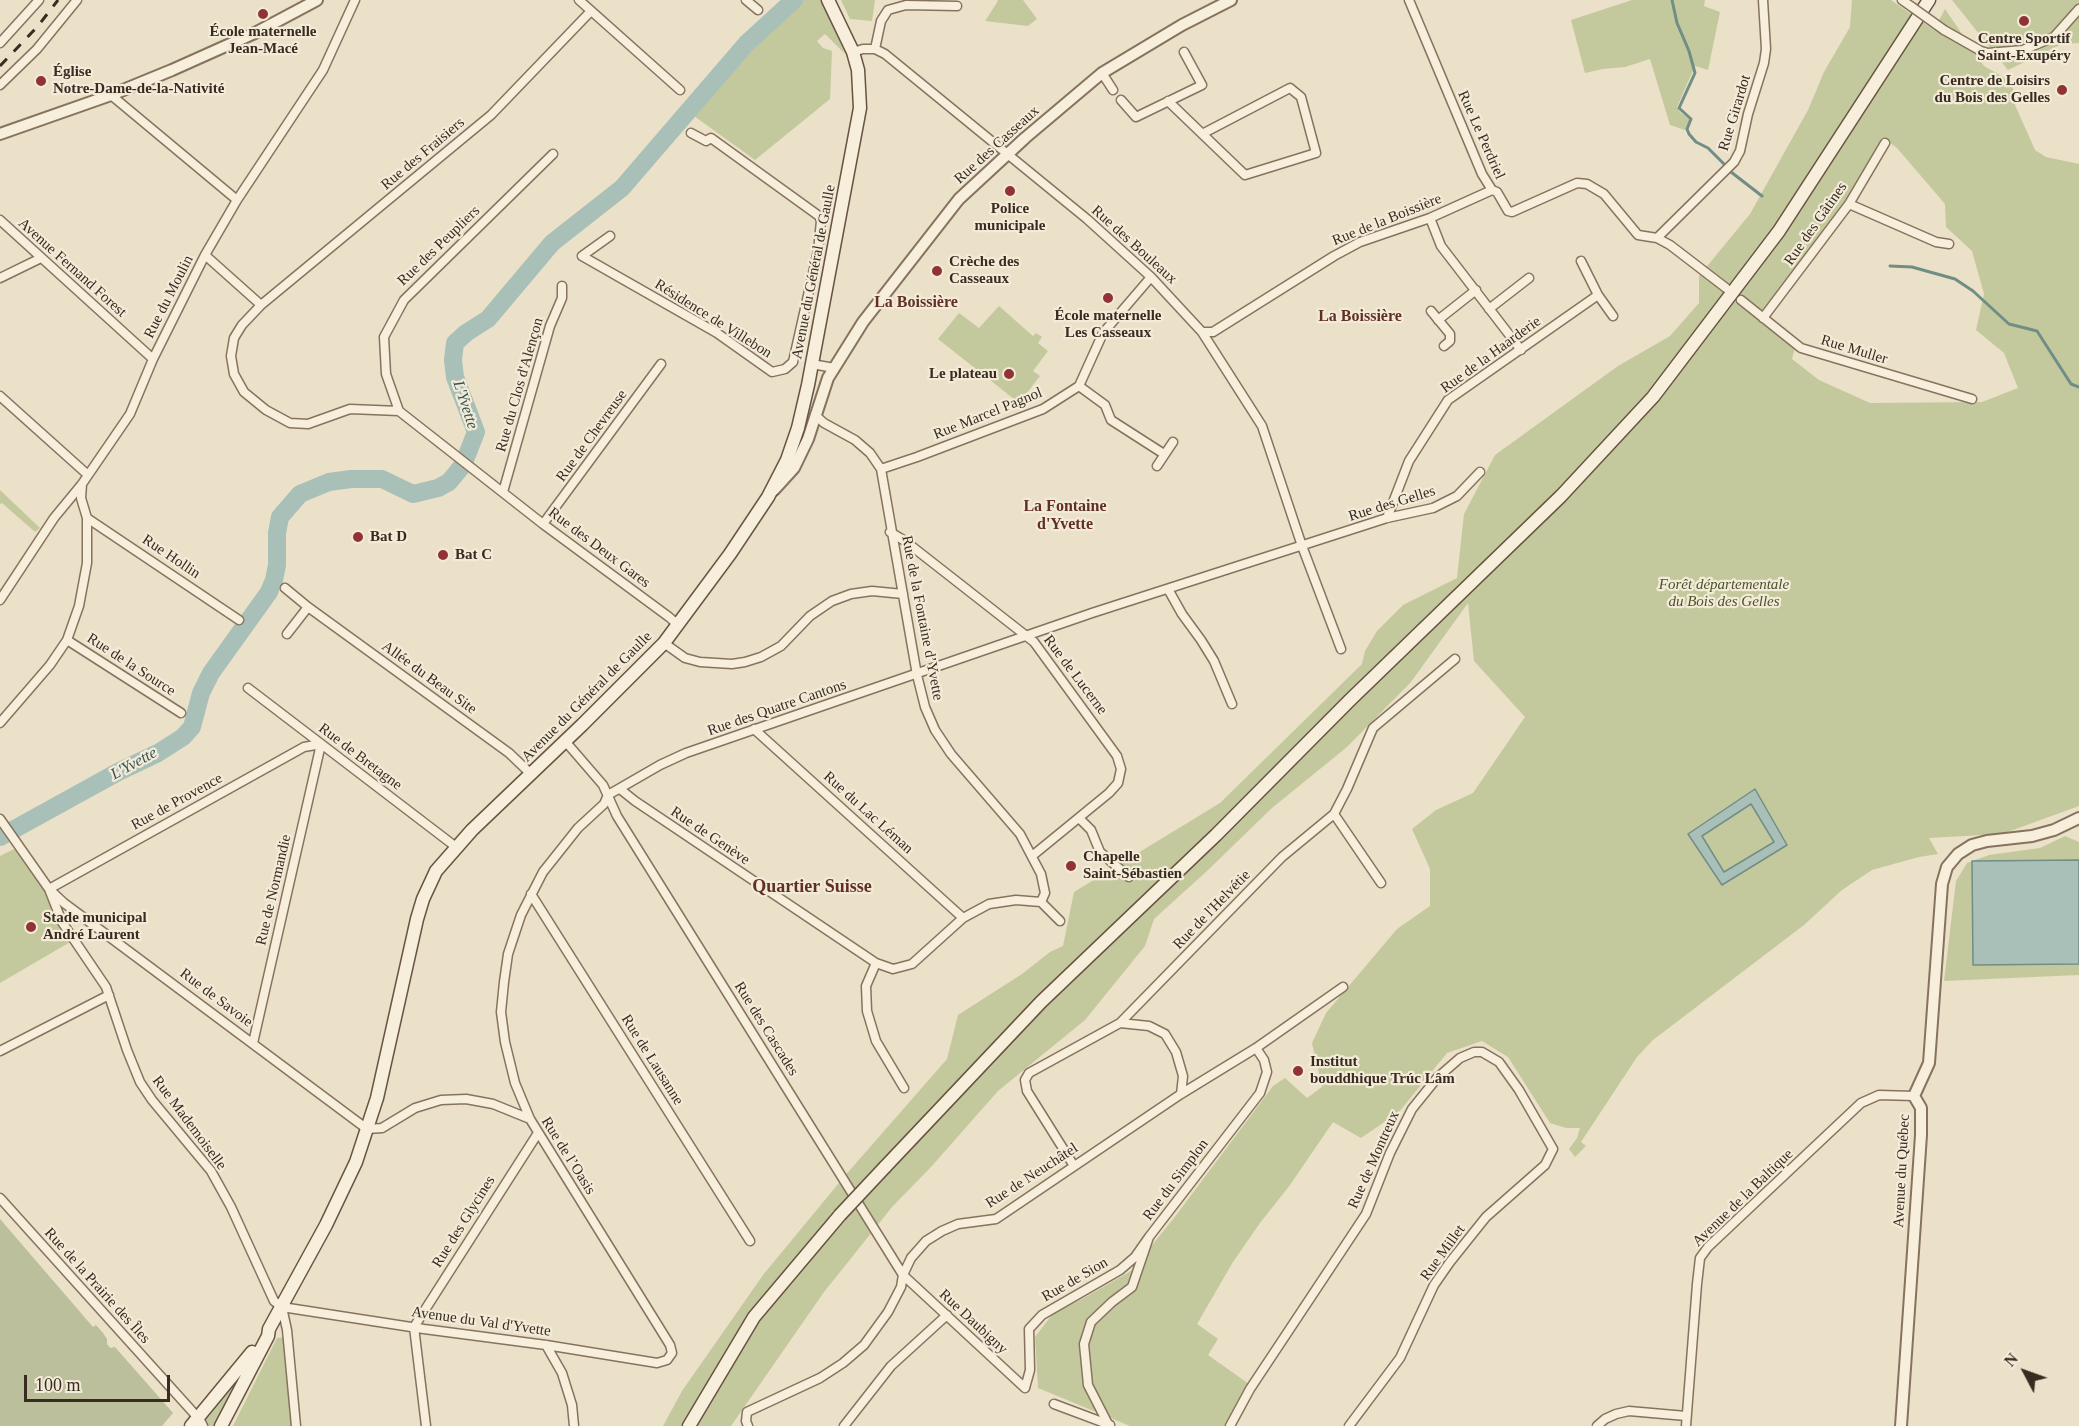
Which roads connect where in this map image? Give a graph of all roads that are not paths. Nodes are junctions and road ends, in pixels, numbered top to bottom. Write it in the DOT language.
graph roads {
  1 [pos="39,0"];
  2 [pos="77,0"];
  3 [pos="318,0"];
  4 [pos="355,0"];
  5 [pos="579,0"];
  6 [pos="746,0"];
  7 [pos="828,0"];
  8 [pos="1231,0"];
  9 [pos="1409,0"];
  10 [pos="1762,0"];
  11 [pos="1902,0"];
  12 [pos="1929,0"];
  13 [pos="957,6"];
  14 [pos="2079,9"];
  15 [pos="758,10"];
  16 [pos="591,11"];
  17 [pos="0,43"];
  18 [pos="875,49"];
  19 [pos="853,52"];
  20 [pos="1184,52"];
  21 [pos="1102,73"];
  22 [pos="0,85"];
  23 [pos="680,90"];
  24 [pos="1113,90"];
  25 [pos="111,95"];
  26 [pos="1121,100"];
  27 [pos="1168,101"];
  28 [pos="691,133"];
  29 [pos="1202,134"];
  30 [pos="0,135"];
  31 [pos="1885,143"];
  32 [pos="1009,153"];
  33 [pos="553,154"];
  34 [pos="1492,190"];
  35 [pos="237,200"];
  36 [pos="1849,204"];
  37 [pos="1430,218"];
  38 [pos="0,220"];
  39 [pos="610,236"];
  40 [pos="1657,238"];
  41 [pos="1949,244"];
  42 [pos="818,251"];
  43 [pos="833,253"];
  44 [pos="205,255"];
  45 [pos="41,258"];
  46 [pos="1581,261"];
  47 [pos="1151,277"];
  48 [pos="0,278"];
  49 [pos="1529,278"];
  50 [pos="562,286"];
  51 [pos="1726,288"];
  52 [pos="1476,291"];
  53 [pos="1598,295"];
  54 [pos="1741,300"];
  55 [pos="261,306"];
  56 [pos="1490,309"];
  57 [pos="1431,311"];
  58 [pos="1613,316"];
  59 [pos="1763,318"];
  60 [pos="1438,320"];
  61 [pos="1202,332"];
  62 [pos="1444,346"];
  63 [pos="1521,350"];
  64 [pos="153,358"];
  65 [pos="661,364"];
  66 [pos="812,364"];
  67 [pos="834,368"];
  68 [pos="808,385"];
  69 [pos="1079,386"];
  70 [pos="824,388"];
  71 [pos="0,396"];
  72 [pos="1972,399"];
  73 [pos="399,411"];
  74 [pos="815,415"];
  75 [pos="1173,442"];
  76 [pos="1164,454"];
  77 [pos="1157,466"];
  78 [pos="881,469"];
  79 [pos="1480,472"];
  80 [pos="88,475"];
  81 [pos="81,484"];
  82 [pos="503,492"];
  83 [pos="768,497"];
  84 [pos="87,518"];
  85 [pos="1388,518"];
  86 [pos="543,524"];
  87 [pos="891,532"];
  88 [pos="1302,546"];
  89 [pos="285,588"];
  90 [pos="1168,589"];
  91 [pos="903,594"];
  92 [pos="0,600"];
  93 [pos="308,607"];
  94 [pos="239,620"];
  95 [pos="678,625"];
  96 [pos="287,634"];
  97 [pos="1027,635"];
  98 [pos="67,639"];
  99 [pos="664,643"];
  100 [pos="1341,649"];
  101 [pos="1455,659"];
  102 [pos="917,675"];
  103 [pos="248,688"];
  104 [pos="1232,704"];
  105 [pos="181,713"];
  106 [pos="0,723"];
  107 [pos="754,729"];
  108 [pos="565,741"];
  109 [pos="321,744"];
  110 [pos="531,774"];
  111 [pos="620,789"];
  112 [pos="608,795"];
  113 [pos="1334,814"];
  114 [pos="1079,818"];
  115 [pos="2079,818"];
  116 [pos="2,821"];
  117 [pos="456,847"];
  118 [pos="1032,856"];
  119 [pos="1129,877"];
  120 [pos="1382,883"];
  121 [pos="50,889"];
  122 [pos="531,894"];
  123 [pos="1041,902"];
  124 [pos="963,918"];
  125 [pos="1060,921"];
  126 [pos="876,963"];
  127 [pos="1343,987"];
  128 [pos="110,995"];
  129 [pos="1120,1023"];
  130 [pos="254,1043"];
  131 [pos="1256,1048"];
  132 [pos="0,1051"];
  133 [pos="904,1088"];
  134 [pos="1181,1094"];
  135 [pos="1914,1096"];
  136 [pos="530,1119"];
  137 [pos="368,1129"];
  138 [pos="538,1133"];
  139 [pos="1548,1140"];
  140 [pos="1074,1166"];
  141 [pos="0,1198"];
  142 [pos="1149,1237"];
  143 [pos="750,1241"];
  144 [pos="903,1275"];
  145 [pos="282,1307"];
  146 [pos="947,1315"];
  147 [pos="414,1327"];
  148 [pos="269,1329"];
  149 [pos="546,1345"];
  150 [pos="672,1353"];
  151 [pos="1025,1388"];
  152 [pos="1054,1404"];
  153 [pos="1686,1416"];
  154 [pos="197,1423"];
  155 [pos="1110,1425"];
  156 [pos="221,1426"];
  157 [pos="296,1426"];
  158 [pos="426,1426"];
  159 [pos="574,1426"];
  160 [pos="689,1426"];
  161 [pos="748,1426"];
  162 [pos="844,1426"];
  163 [pos="1230,1426"];
  164 [pos="1349,1426"];
  165 [pos="1598,1426"];
  166 [pos="1686,1426"];
  167 [pos="1901,1426"];
  1 -- 17 [label="street"];
  2 -- 22 [label="street"];
  3 -- 25 [label="street"];
  4 -- 35 [label="street, Rue du Moulin"];
  5 -- 16 [label="street"];
  6 -- 15 [label="street"];
  7 -- 19 [label="main road, Avenue du Général de Gaulle"];
  8 -- 21 [label="street, Rue des Casseaux"];
  9 -- 34 [label="street, Rue Le Perdriel"];
  10 -- 40 [label="street, Rue Girardot"];
  11 -- 14 [label="street, bridge"];
  12 -- 160 [label="main road, bridge"];
  13 -- 18 [label="street"];
  16 -- 23 [label="street"];
  16 -- 55 [label="street, Rue des Fraisiers"];
  18 -- 19 [label="street"];
  18 -- 32 [label="street, Rue des Bouleaux"];
  19 -- 43 [label="main road, Avenue du Général de Gaulle"];
  20 -- 27 [label="street"];
  21 -- 24 [label="street"];
  21 -- 32 [label="street, Rue des Casseaux"];
  25 -- 30 [label="street"];
  25 -- 35 [label="street"];
  26 -- 27 [label="street"];
  27 -- 29 [label="street"];
  28 -- 42 [label="street, Résidence de Villebon"];
  29 -- 29 [label="street"];
  31 -- 36 [label="street, Rue des Gâtines"];
  32 -- 47 [label="street, Rue des Bouleaux"];
  32 -- 67 [label="street, Rue des Casseaux"];
  33 -- 73 [label="street, Rue des Peupliers"];
  34 -- 37 [label="street, Rue de la Boissière"];
  34 -- 40 [label="street, Rue Le Perdriel"];
  35 -- 44 [label="street, Rue du Moulin"];
  36 -- 41 [label="street"];
  36 -- 59 [label="street, Rue des Gâtines"];
  37 -- 52 [label="street"];
  37 -- 61 [label="street, Rue de la Boissière"];
  38 -- 45 [label="street, Avenue Fernand Forest"];
  39 -- 42 [label="street, Résidence de Villebon"];
  40 -- 51 [label="street"];
  42 -- 43 [label="street"];
  43 -- 66 [label="main road, Avenue du Général de Gaulle"];
  44 -- 55 [label="street"];
  44 -- 64 [label="street, Rue du Moulin"];
  45 -- 48 [label="street"];
  45 -- 64 [label="street, Avenue Fernand Forest"];
  46 -- 53 [label="street"];
  47 -- 61 [label="street, Rue des Bouleaux"];
  47 -- 69 [label="street"];
  49 -- 56 [label="street"];
  50 -- 82 [label="street, Rue du Clos d'Alençon"];
  52 -- 56 [label="street"];
  52 -- 60 [label="street"];
  53 -- 58 [label="street"];
  53 -- 63 [label="street, Rue de la Haarderie"];
  54 -- 59 [label="street, Rue Muller"];
  55 -- 73 [label="street, Rue des Fraisiers"];
  56 -- 63 [label="street"];
  57 -- 60 [label="street"];
  59 -- 72 [label="street, Rue Muller"];
  60 -- 62 [label="street"];
  61 -- 88 [label="street, Rue des Bouleaux"];
  63 -- 85 [label="street, Rue de la Haarderie"];
  64 -- 80 [label="street, Rue du Moulin"];
  65 -- 86 [label="street, Rue de Chevreuse"];
  66 -- 67 [label="street"];
  66 -- 68 [label="main road, Avenue du Général de Gaulle"];
  67 -- 70 [label="street, Rue des Casseaux"];
  68 -- 70 [label="street"];
  68 -- 83 [label="main road, Avenue du Général de Gaulle"];
  69 -- 76 [label="street"];
  69 -- 78 [label="street, Rue Marcel Pagnol"];
  70 -- 74 [label="street, Rue des Casseaux"];
  71 -- 80 [label="street"];
  73 -- 82 [label="street, Rue des Deux Gares"];
  74 -- 78 [label="street"];
  74 -- 83 [label="street, Rue des Casseaux"];
  75 -- 76 [label="street"];
  76 -- 77 [label="street"];
  78 -- 87 [label="street, Rue de la Fontaine d’Yvette"];
  79 -- 85 [label="street, Rue des Gelles"];
  80 -- 81 [label="street, Rue du Moulin"];
  81 -- 84 [label="street"];
  81 -- 92 [label="street, Rue du Moulin"];
  82 -- 86 [label="street, Rue des Deux Gares"];
  83 -- 95 [label="main road, Avenue du Général de Gaulle"];
  84 -- 94 [label="street, Rue Hollin"];
  84 -- 98 [label="street"];
  85 -- 88 [label="street, Rue des Gelles"];
  86 -- 95 [label="street, Rue des Deux Gares"];
  87 -- 91 [label="street, Rue de la Fontaine d’Yvette"];
  87 -- 97 [label="street, Rue de Lucerne"];
  88 -- 90 [label="street, Rue des Quatre Cantons"];
  88 -- 100 [label="street, Rue des Bouleaux"];
  89 -- 93 [label="street, Allée du Beau Site"];
  90 -- 97 [label="street, Rue des Quatre Cantons"];
  90 -- 104 [label="street"];
  91 -- 99 [label="street"];
  91 -- 102 [label="street, Rue de la Fontaine d’Yvette"];
  93 -- 96 [label="street"];
  93 -- 110 [label="street, Allée du Beau Site"];
  95 -- 99 [label="main road, Avenue du Général de Gaulle"];
  97 -- 102 [label="street, Rue des Quatre Cantons"];
  97 -- 114 [label="street, Rue de Lucerne"];
  98 -- 105 [label="street, Rue de la Source"];
  98 -- 106 [label="street"];
  99 -- 108 [label="main road, Avenue du Général de Gaulle"];
  101 -- 113 [label="street, Rue de l'Helvétie"];
  102 -- 107 [label="street, Rue des Quatre Cantons"];
  102 -- 118 [label="street, Rue de la Fontaine d’Yvette"];
  103 -- 109 [label="street, Rue de Bretagne"];
  107 -- 111 [label="street, Rue des Quatre Cantons"];
  107 -- 124 [label="street, Rue du Lac Léman"];
  108 -- 110 [label="main road, Avenue du Général de Gaulle"];
  108 -- 112 [label="street, Rue des Cascades"];
  109 -- 117 [label="street, Rue de Bretagne"];
  109 -- 121 [label="street, Rue de Provence"];
  109 -- 130 [label="street, Rue de Normandie"];
  110 -- 117 [label="main road, Avenue du Général de Gaulle"];
  111 -- 112 [label="street, Rue des Quatre Cantons"];
  111 -- 126 [label="street, Rue de Genève"];
  112 -- 122 [label="street, Rue des Quatre Cantons"];
  112 -- 144 [label="street, Rue des Cascades"];
  113 -- 120 [label="street"];
  113 -- 129 [label="street, Rue de l'Helvétie"];
  114 -- 118 [label="street, Rue de Lucerne"];
  114 -- 119 [label="street"];
  115 -- 135 [label="street, Avenue du Québec"];
  116 -- 121 [label="street"];
  117 -- 137 [label="main road, Avenue du Général de Gaulle"];
  118 -- 123 [label="street, Rue de la Fontaine d’Yvette"];
  121 -- 128 [label="street, Rue Mademoiselle"];
  121 -- 130 [label="street, Rue de Savoie"];
  122 -- 136 [label="street, Rue des Quatre Cantons"];
  122 -- 143 [label="street, Rue de Lausanne"];
  123 -- 124 [label="street"];
  123 -- 125 [label="street"];
  124 -- 126 [label="street"];
  126 -- 133 [label="street"];
  127 -- 131 [label="street, Rue de Neuchâtel"];
  128 -- 132 [label="street"];
  128 -- 145 [label="street, Rue Mademoiselle"];
  129 -- 134 [label="street"];
  129 -- 140 [label="street, Rue de l'Helvétie"];
  130 -- 137 [label="street, Rue de Savoie"];
  131 -- 134 [label="street, Rue de Neuchâtel"];
  131 -- 142 [label="street, Rue du Simplon"];
  134 -- 140 [label="street, Rue de Neuchâtel"];
  135 -- 153 [label="street, Avenue de la Baltique"];
  135 -- 167 [label="street, Avenue du Québec"];
  136 -- 137 [label="street, Rue de l’Oasis"];
  136 -- 138 [label="street, Rue de l’Oasis"];
  137 -- 145 [label="main road, Avenue du Général de Gaulle"];
  138 -- 147 [label="street, Rue des Glycines"];
  138 -- 150 [label="street, Rue de l’Oasis"];
  139 -- 163 [label="street, Rue de Montreux"];
  139 -- 164 [label="street, Rue Millet"];
  140 -- 144 [label="street, Rue de Neuchâtel"];
  141 -- 154 [label="street, Rue de la Prairie des Îles"];
  142 -- 151 [label="street, Rue de Sion"];
  142 -- 155 [label="street, Rue du Simplon"];
  144 -- 146 [label="street, Rue Daubigny"];
  144 -- 161 [label="street, Rue de Neuchâtel"];
  145 -- 147 [label="street, Avenue du Val d'Yvette"];
  145 -- 148 [label="main road, Avenue du Général de Gaulle"];
  145 -- 157 [label="street"];
  146 -- 151 [label="street, Rue Daubigny"];
  146 -- 162 [label="street"];
  147 -- 149 [label="street, Avenue du Val d'Yvette"];
  147 -- 158 [label="street"];
  148 -- 154 [label="main road"];
  148 -- 156 [label="main road"];
  149 -- 150 [label="street, Avenue du Val d'Yvette"];
  149 -- 159 [label="street"];
  152 -- 155 [label="street"];
  153 -- 165 [label="street"];
  153 -- 166 [label="street, Avenue de la Baltique"];
}
